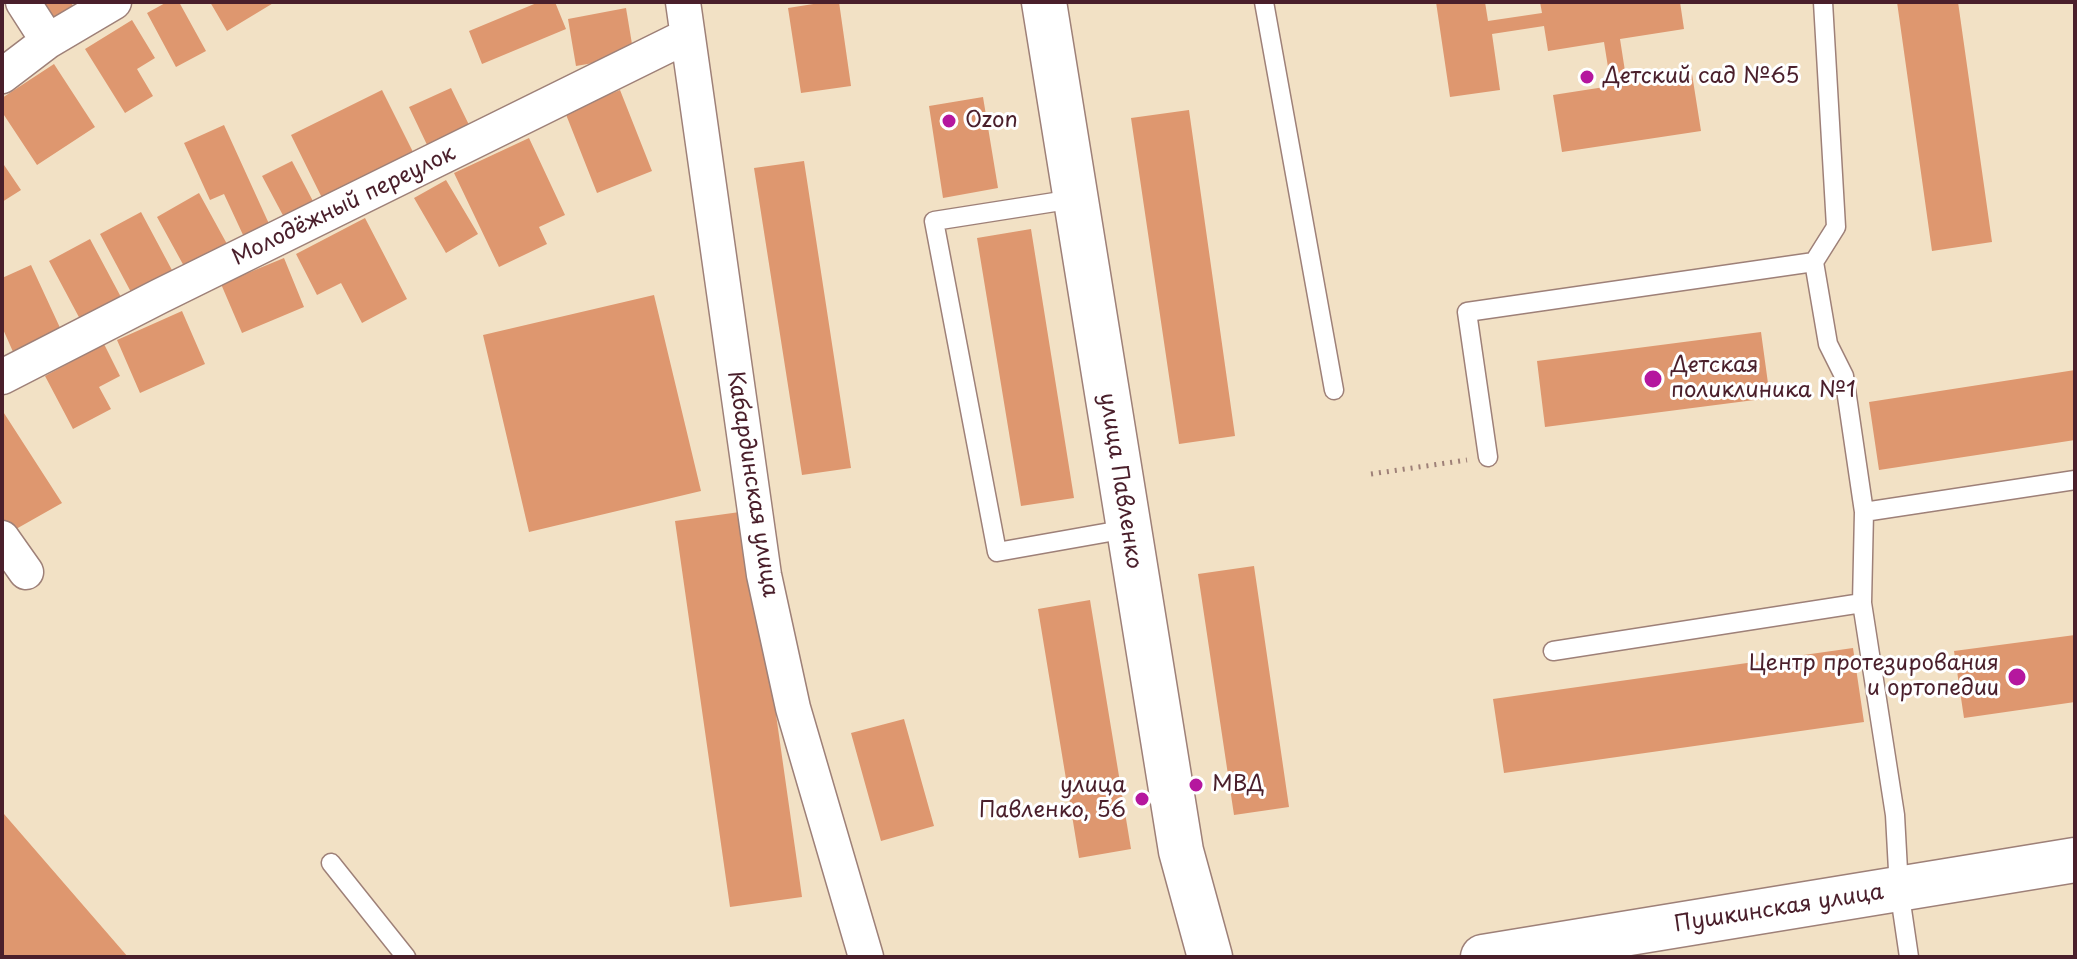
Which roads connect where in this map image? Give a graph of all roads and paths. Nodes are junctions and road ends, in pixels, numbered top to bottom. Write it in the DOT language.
graph roads {
  1 [pos="23,2"];
  2 [pos="114,2"];
  3 [pos="683,2"];
  4 [pos="1044,2"];
  5 [pos="1264,2"];
  6 [pos="1823,2"];
  7 [pos="687,36"];
  8 [pos="48,41"];
  9 [pos="2,76"];
  10 [pos="1074,199"];
  11 [pos="1814,262"];
  12 [pos="2,377"];
  13 [pos="1334,390"];
  14 [pos="1488,457"];
  15 [pos="1371,474"];
  16 [pos="2075,480"];
  17 [pos="1864,512"];
  18 [pos="1127,529"];
  19 [pos="2,538"];
  20 [pos="26,572"];
  21 [pos="1862,603"];
  22 [pos="1553,651"];
  23 [pos="2075,860"];
  24 [pos="331,863"];
  25 [pos="1899,889"];
  26 [pos="406,957"];
  27 [pos="866,957"];
  28 [pos="1210,957"];
  29 [pos="1483,957"];
  30 [pos="1909,957"];
  1 -- 8 [label="street"];
  2 -- 8 [label="street"];
  3 -- 7 [label="street, Кабардинская улица"];
  4 -- 10 [label="main road, улица Павленко"];
  5 -- 13 [label="lane"];
  6 -- 11 [label="lane"];
  7 -- 12 [label="street, Молодёжный переулок"];
  7 -- 27 [label="street, Кабардинская улица"];
  8 -- 9 [label="street"];
  10 -- 18 [label="main road, улица Павленко"];
  10 -- 18 [label="lane"];
  11 -- 14 [label="lane"];
  11 -- 17 [label="lane"];
  14 -- 15 [label="path"];
  16 -- 17 [label="lane"];
  17 -- 21 [label="lane"];
  18 -- 28 [label="main road, улица Павленко"];
  19 -- 20 [label="street"];
  21 -- 22 [label="lane"];
  21 -- 25 [label="lane"];
  23 -- 25 [label="main road, Пушкинская улица"];
  24 -- 26 [label="lane"];
  25 -- 29 [label="main road, Пушкинская улица"];
  25 -- 30 [label="lane"];
}
